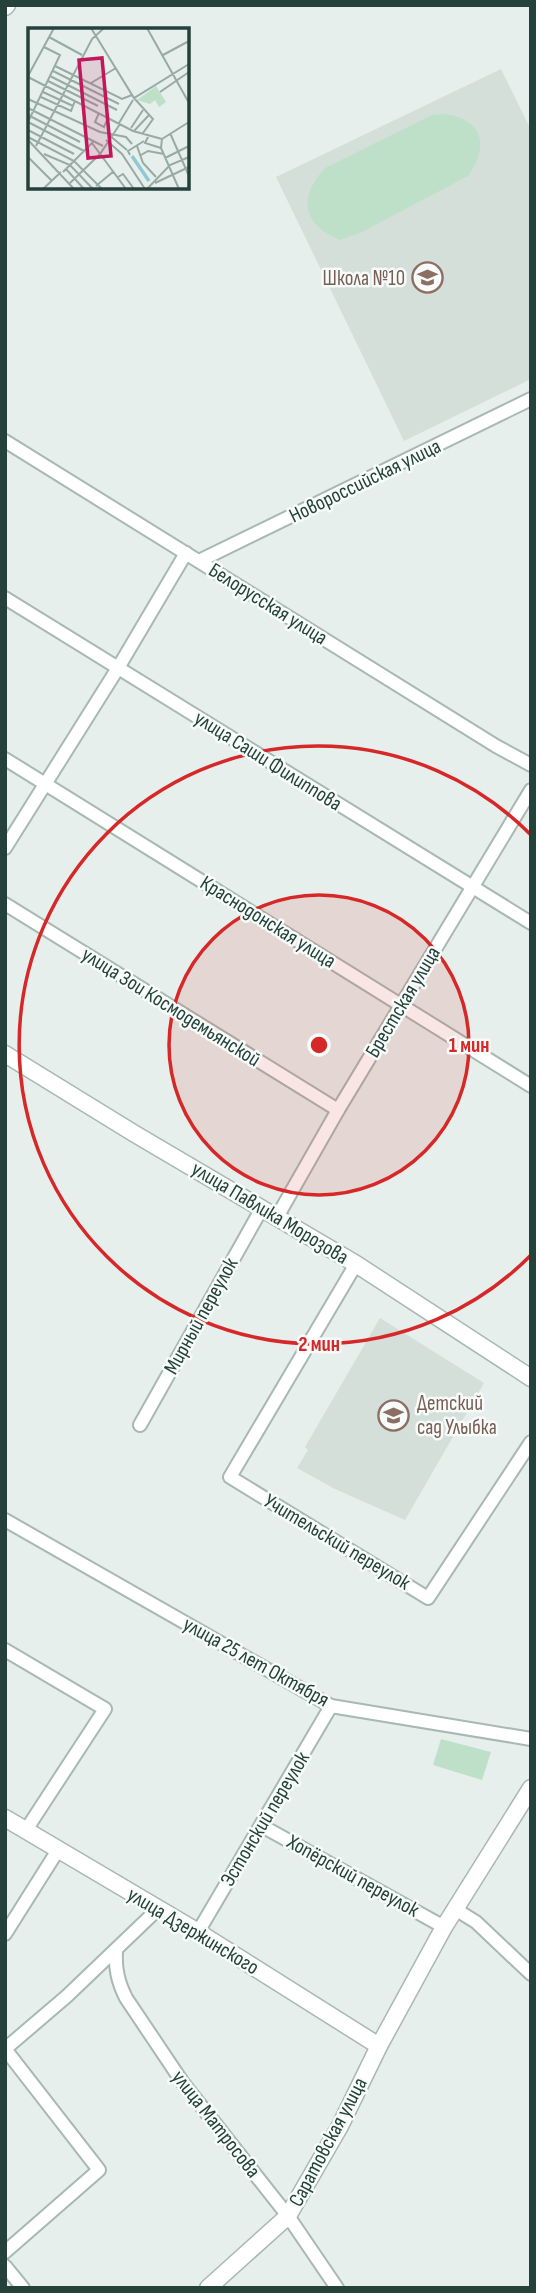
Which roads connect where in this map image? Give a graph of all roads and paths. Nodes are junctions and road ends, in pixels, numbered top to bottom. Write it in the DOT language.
graph roads {
  1 [pos="531,399"];
  2 [pos="5,441"];
  3 [pos="186,553"];
  4 [pos="199,561"];
  5 [pos="5,598"];
  6 [pos="118,668"];
  7 [pos="5,759"];
  8 [pos="531,765"];
  9 [pos="46,784"];
  10 [pos="531,790"];
  11 [pos="5,848"];
  12 [pos="472,887"];
  13 [pos="5,904"];
  14 [pos="531,923"];
  15 [pos="402,1004"];
  16 [pos="5,1054"];
  17 [pos="531,1086"];
  18 [pos="338,1110"];
  19 [pos="262,1208"];
  20 [pos="277,1217"];
  21 [pos="356,1264"];
  22 [pos="531,1378"];
  23 [pos="140,1425"];
  24 [pos="531,1442"];
  25 [pos="5,1520"];
  26 [pos="5,1650"];
  27 [pos="331,1706"];
  28 [pos="531,1739"];
  29 [pos="530,1792"];
  30 [pos="5,1818"];
  31 [pos="262,1826"];
  32 [pos="26,1830"];
  33 [pos="58,1850"];
  34 [pos="158,1909"];
  35 [pos="455,1909"];
  36 [pos="444,1927"];
  37 [pos="198,1932"];
  38 [pos="5,1934"];
  39 [pos="116,1951"];
  40 [pos="531,1975"];
  41 [pos="379,2046"];
  42 [pos="5,2049"];
  43 [pos="288,2216"];
  44 [pos="5,2252"];
  45 [pos="5,2266"];
  46 [pos="23,2288"];
  47 [pos="208,2288"];
  48 [pos="337,2288"];
  1 -- 4 [label="street, Новороссийская улица"];
  2 -- 3 [label="street, Белорусская улица"];
  3 -- 4 [label="street, Белорусская улица"];
  3 -- 6 [label="street"];
  4 -- 8 [label="street, Белорусская улица"];
  5 -- 6 [label="street, улица Саши Филиппова"];
  6 -- 9 [label="street"];
  6 -- 12 [label="street, улица Саши Филиппова"];
  7 -- 9 [label="street, Краснодонская улица"];
  9 -- 11 [label="street"];
  9 -- 15 [label="street, Краснодонская улица"];
  10 -- 12 [label="street, Брестская улица"];
  12 -- 14 [label="street, улица Саши Филиппова"];
  12 -- 15 [label="street, Брестская улица"];
  13 -- 18 [label="street, улица Зои Космодемьянской"];
  15 -- 17 [label="street, Краснодонская улица"];
  15 -- 18 [label="street, Брестская улица"];
  16 -- 19 [label="street, улица Павлика Морозова"];
  18 -- 20 [label="street, Брестская улица"];
  19 -- 20 [label="street, улица Павлика Морозова"];
  19 -- 23 [label="street, Мирный переулок"];
  20 -- 21 [label="street, улица Павлика Морозова"];
  21 -- 22 [label="street, улица Павлика Морозова"];
  21 -- 24 [label="street, Учительский переулок"];
  25 -- 27 [label="street, улица 25 лет Октября"];
  26 -- 32 [label="street"];
  27 -- 28 [label="street, улица 25 лет Октября"];
  27 -- 31 [label="street, Эстонский переулок"];
  29 -- 35 [label="street, Саратовская улица"];
  30 -- 32 [label="street, улица Дзержинского"];
  31 -- 36 [label="street, Хопёрский переулок"];
  31 -- 37 [label="street, Эстонский переулок"];
  32 -- 33 [label="street, улица Дзержинского"];
  33 -- 34 [label="street, улица Дзержинского"];
  33 -- 38 [label="street"];
  34 -- 37 [label="street, улица Дзержинского"];
  34 -- 39 [label="street"];
  35 -- 36 [label="street, Саратовская улица"];
  35 -- 40 [label="street"];
  36 -- 41 [label="street, Саратовская улица"];
  37 -- 41 [label="street, улица Дзержинского"];
  39 -- 42 [label="street"];
  39 -- 43 [label="street, улица Матросова"];
  41 -- 43 [label="street, Саратовская улица"];
  42 -- 44 [label="street"];
  43 -- 47 [label="street, Саратовская улица"];
  43 -- 48 [label="street, улица Матросова"];
  45 -- 46 [label="street"];
}
